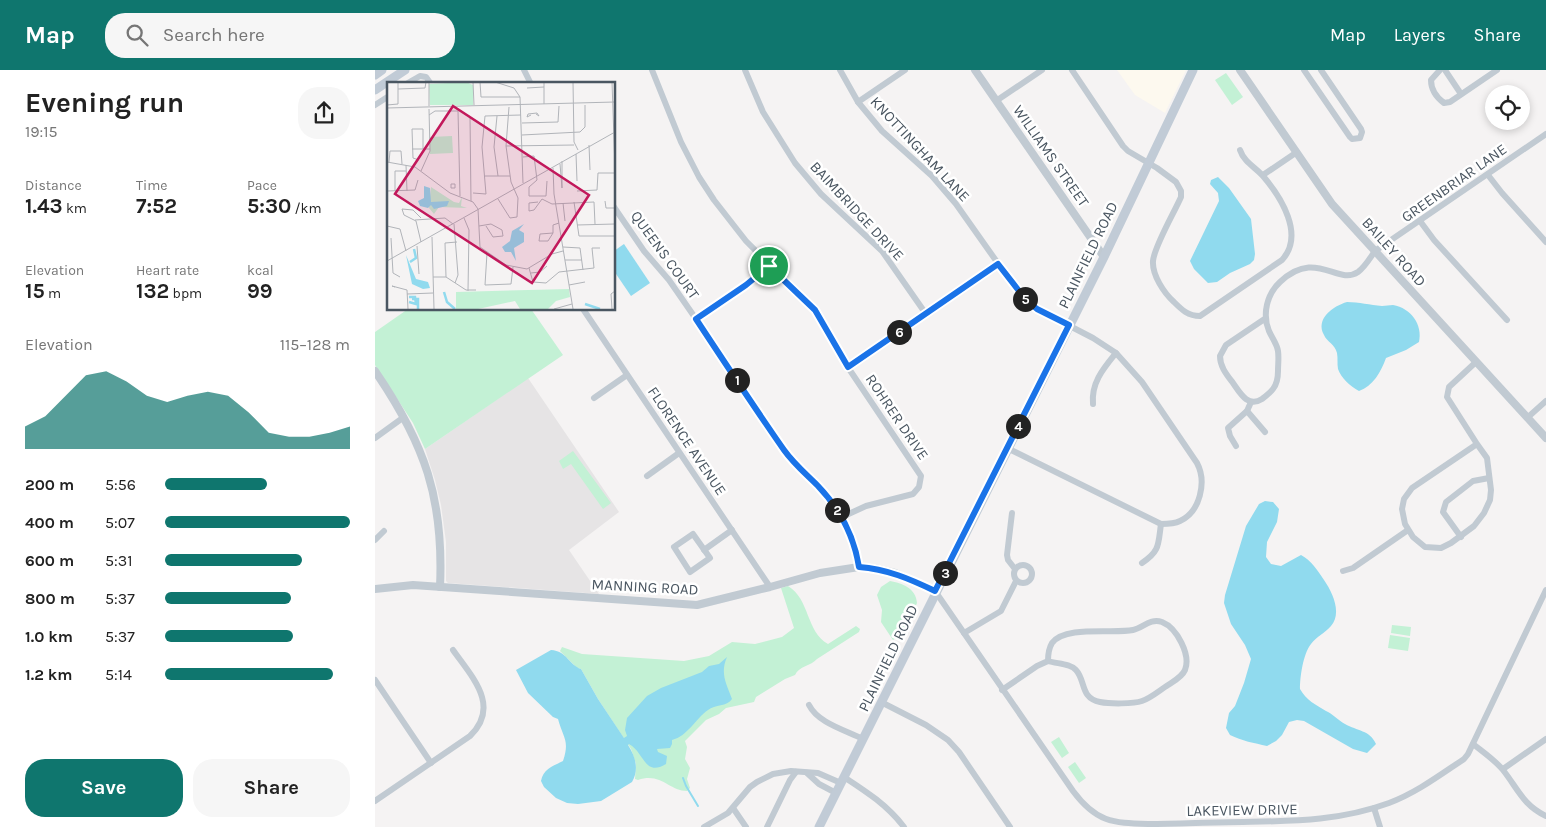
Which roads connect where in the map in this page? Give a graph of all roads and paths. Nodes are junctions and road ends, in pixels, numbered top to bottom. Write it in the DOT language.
graph roads {
  1 [pos="382,70"];
  2 [pos="405,70"];
  3 [pos="524,70"];
  4 [pos="652,70"];
  5 [pos="745,70"];
  6 [pos="840,70"];
  7 [pos="905,70"];
  8 [pos="975,70"];
  9 [pos="1042,70"];
  10 [pos="1072,70"];
  11 [pos="1193,70"];
  12 [pos="1240,70"];
  13 [pos="1304,70"];
  14 [pos="1321,70"];
  15 [pos="1440,70"];
  16 [pos="1445,70"];
  17 [pos="1497,70"];
  18 [pos="375,75"];
  19 [pos="410,82"];
  20 [pos="430,82"];
  21 [pos="530,82"];
  22 [pos="375,90"];
  23 [pos="1461,94"];
  24 [pos="387,97"];
  25 [pos="996,101"];
  26 [pos="858,102"];
  27 [pos="375,105"];
  28 [pos="1546,134"];
  29 [pos="1239,150"];
  30 [pos="1297,152"];
  31 [pos="1148,163"];
  32 [pos="1487,174"];
  33 [pos="1263,175"];
  34 [pos="615,208"];
  35 [pos="1420,221"];
  36 [pos="1546,242"];
  37 [pos="1375,251"];
  38 [pos="1103,257"];
  39 [pos="998,264"];
  40 [pos="769,266"];
  41 [pos="584,310"];
  42 [pos="926,314"];
  43 [pos="1265,318"];
  44 [pos="696,319"];
  45 [pos="1507,320"];
  46 [pos="1069,325"];
  47 [pos="1116,353"];
  48 [pos="1476,362"];
  49 [pos="848,367"];
  50 [pos="375,371"];
  51 [pos="627,376"];
  52 [pos="594,398"];
  53 [pos="1546,401"];
  54 [pos="1251,402"];
  55 [pos="1093,404"];
  56 [pos="1247,411"];
  57 [pos="404,417"];
  58 [pos="1527,418"];
  59 [pos="1265,432"];
  60 [pos="375,438"];
  61 [pos="1546,438"];
  62 [pos="1477,444"];
  63 [pos="1236,446"];
  64 [pos="1007,448"];
  65 [pos="679,453"];
  66 [pos="647,476"];
  67 [pos="1489,478"];
  68 [pos="1012,513"];
  69 [pos="842,517"];
  70 [pos="1161,524"];
  71 [pos="732,530"];
  72 [pos="1409,530"];
  73 [pos="384,531"];
  74 [pos="1461,537"];
  75 [pos="375,540"];
  76 [pos="704,550"];
  77 [pos="1141,563"];
  78 [pos="859,567"];
  79 [pos="1015,568"];
  80 [pos="1343,571"];
  81 [pos="1016,581"];
  82 [pos="440,587"];
  83 [pos="771,587"];
  84 [pos="375,589"];
  85 [pos="1546,590"];
  86 [pos="935,591"];
  87 [pos="963,633"];
  88 [pos="453,650"];
  89 [pos="1048,661"];
  90 [pos="375,680"];
  91 [pos="1002,690"];
  92 [pos="881,702"];
  93 [pos="809,704"];
  94 [pos="863,739"];
  95 [pos="1546,740"];
  96 [pos="1473,744"];
  97 [pos="431,762"];
  98 [pos="1503,770"];
  99 [pos="796,772"];
  100 [pos="807,773"];
  101 [pos="842,780"];
  102 [pos="836,793"];
  103 [pos="375,801"];
  104 [pos="733,808"];
  105 [pos="1374,808"];
  106 [pos="1546,816"];
  107 [pos="1251,824"];
  108 [pos="1156,826"];
  109 [pos="704,827"];
  110 [pos="746,827"];
  111 [pos="767,827"];
  112 [pos="819,827"];
  113 [pos="904,827"];
  114 [pos="1010,827"];
  115 [pos="1381,827"];
  1 -- 18 [label="main road"];
  2 -- 22 [label="main road"];
  3 -- 21 [label="street"];
  4 -- 40 [label="street, ROHRER DRIVE"];
  5 -- 42 [label="street, BAIMBRIDGE DRIVE"];
  6 -- 26 [label="street, KNOTTINGHAM LANE"];
  7 -- 26 [label="street"];
  8 -- 25 [label="street, WILLIAMS STREET"];
  9 -- 25 [label="street"];
  10 -- 31 [label="street"];
  11 -- 31 [label="main road, PLAINFIELD ROAD"];
  12 -- 30 [label="street, BAILEY ROAD"];
  13 -- 14 [label="street"];
  15 -- 23 [label="street"];
  16 -- 23 [label="street"];
  17 -- 23 [label="street"];
  19 -- 20 [label="street"];
  24 -- 27 [label="street"];
  25 -- 38 [label="street, WILLIAMS STREET"];
  26 -- 39 [label="street, KNOTTINGHAM LANE"];
  28 -- 32 [label="street, GREENBRIAR LANE"];
  29 -- 33 [label="street"];
  30 -- 33 [label="street"];
  30 -- 37 [label="street, BAILEY ROAD"];
  31 -- 33 [label="street"];
  31 -- 38 [label="main road, PLAINFIELD ROAD"];
  32 -- 35 [label="street, GREENBRIAR LANE"];
  32 -- 36 [label="street"];
  34 -- 44 [label="street, QUEENS COURT"];
  35 -- 37 [label="street, GREENBRIAR LANE"];
  35 -- 45 [label="street"];
  37 -- 43 [label="street, GREENBRIAR LANE"];
  37 -- 48 [label="street, BAILEY ROAD"];
  38 -- 46 [label="main road, PLAINFIELD ROAD"];
  39 -- 42 [label="street"];
  39 -- 46 [label="street, KNOTTINGHAM LANE"];
  40 -- 44 [label="street"];
  40 -- 49 [label="street, ROHRER DRIVE"];
  41 -- 51 [label="street, FLORENCE AVENUE"];
  42 -- 49 [label="street"];
  43 -- 54 [label="street"];
  43 -- 54 [label="street"];
  44 -- 69 [label="street, QUEENS COURT"];
  46 -- 47 [label="street, KNOTTINGHAM LANE"];
  46 -- 64 [label="main road, PLAINFIELD ROAD"];
  47 -- 55 [label="street"];
  47 -- 70 [label="street, KNOTTINGHAM LANE"];
  48 -- 58 [label="street, BAILEY ROAD"];
  48 -- 62 [label="street"];
  49 -- 69 [label="street, ROHRER DRIVE"];
  50 -- 57 [label="street"];
  51 -- 52 [label="street"];
  51 -- 65 [label="street, FLORENCE AVENUE"];
  53 -- 58 [label="street"];
  54 -- 56 [label="street"];
  56 -- 59 [label="street"];
  56 -- 63 [label="street"];
  57 -- 60 [label="street"];
  57 -- 82 [label="street"];
  58 -- 61 [label="street, BAILEY ROAD"];
  62 -- 67 [label="street"];
  62 -- 72 [label="street"];
  64 -- 70 [label="street"];
  64 -- 86 [label="main road, PLAINFIELD ROAD"];
  65 -- 66 [label="street"];
  65 -- 71 [label="street, FLORENCE AVENUE"];
  67 -- 74 [label="street"];
  67 -- 74 [label="street"];
  68 -- 79 [label="street"];
  69 -- 78 [label="street, QUEENS COURT"];
  70 -- 77 [label="street"];
  71 -- 76 [label="street"];
  71 -- 83 [label="street, FLORENCE AVENUE"];
  72 -- 74 [label="street"];
  72 -- 80 [label="street"];
  73 -- 75 [label="street"];
  76 -- 76 [label="street"];
  78 -- 83 [label="street, MANNING ROAD"];
  78 -- 86 [label="street, MANNING ROAD"];
  79 -- 81 [label="street"];
  79 -- 81 [label="street"];
  81 -- 87 [label="street"];
  82 -- 83 [label="street, MANNING ROAD"];
  82 -- 84 [label="street, MANNING ROAD"];
  85 -- 96 [label="street, LAKEVIEW DRIVE"];
  86 -- 87 [label="street, LAKEVIEW DRIVE"];
  86 -- 92 [label="main road, PLAINFIELD ROAD"];
  87 -- 91 [label="street, LAKEVIEW DRIVE"];
  88 -- 97 [label="street"];
  89 -- 89 [label="street"];
  89 -- 91 [label="street"];
  90 -- 97 [label="street"];
  91 -- 108 [label="street, LAKEVIEW DRIVE"];
  92 -- 94 [label="main road, PLAINFIELD ROAD"];
  92 -- 114 [label="street"];
  93 -- 94 [label="street"];
  94 -- 101 [label="main road, PLAINFIELD ROAD"];
  95 -- 98 [label="street"];
  96 -- 98 [label="street"];
  96 -- 105 [label="street, LAKEVIEW DRIVE"];
  97 -- 103 [label="street"];
  98 -- 106 [label="street"];
  99 -- 100 [label="street"];
  99 -- 104 [label="street"];
  99 -- 111 [label="street"];
  100 -- 101 [label="street"];
  100 -- 102 [label="street"];
  101 -- 102 [label="main road, PLAINFIELD ROAD"];
  101 -- 113 [label="street"];
  102 -- 112 [label="main road, PLAINFIELD ROAD"];
  104 -- 109 [label="street"];
  104 -- 110 [label="street"];
  105 -- 107 [label="street, LAKEVIEW DRIVE"];
  105 -- 115 [label="street"];
  107 -- 108 [label="street, LAKEVIEW DRIVE"];
}
